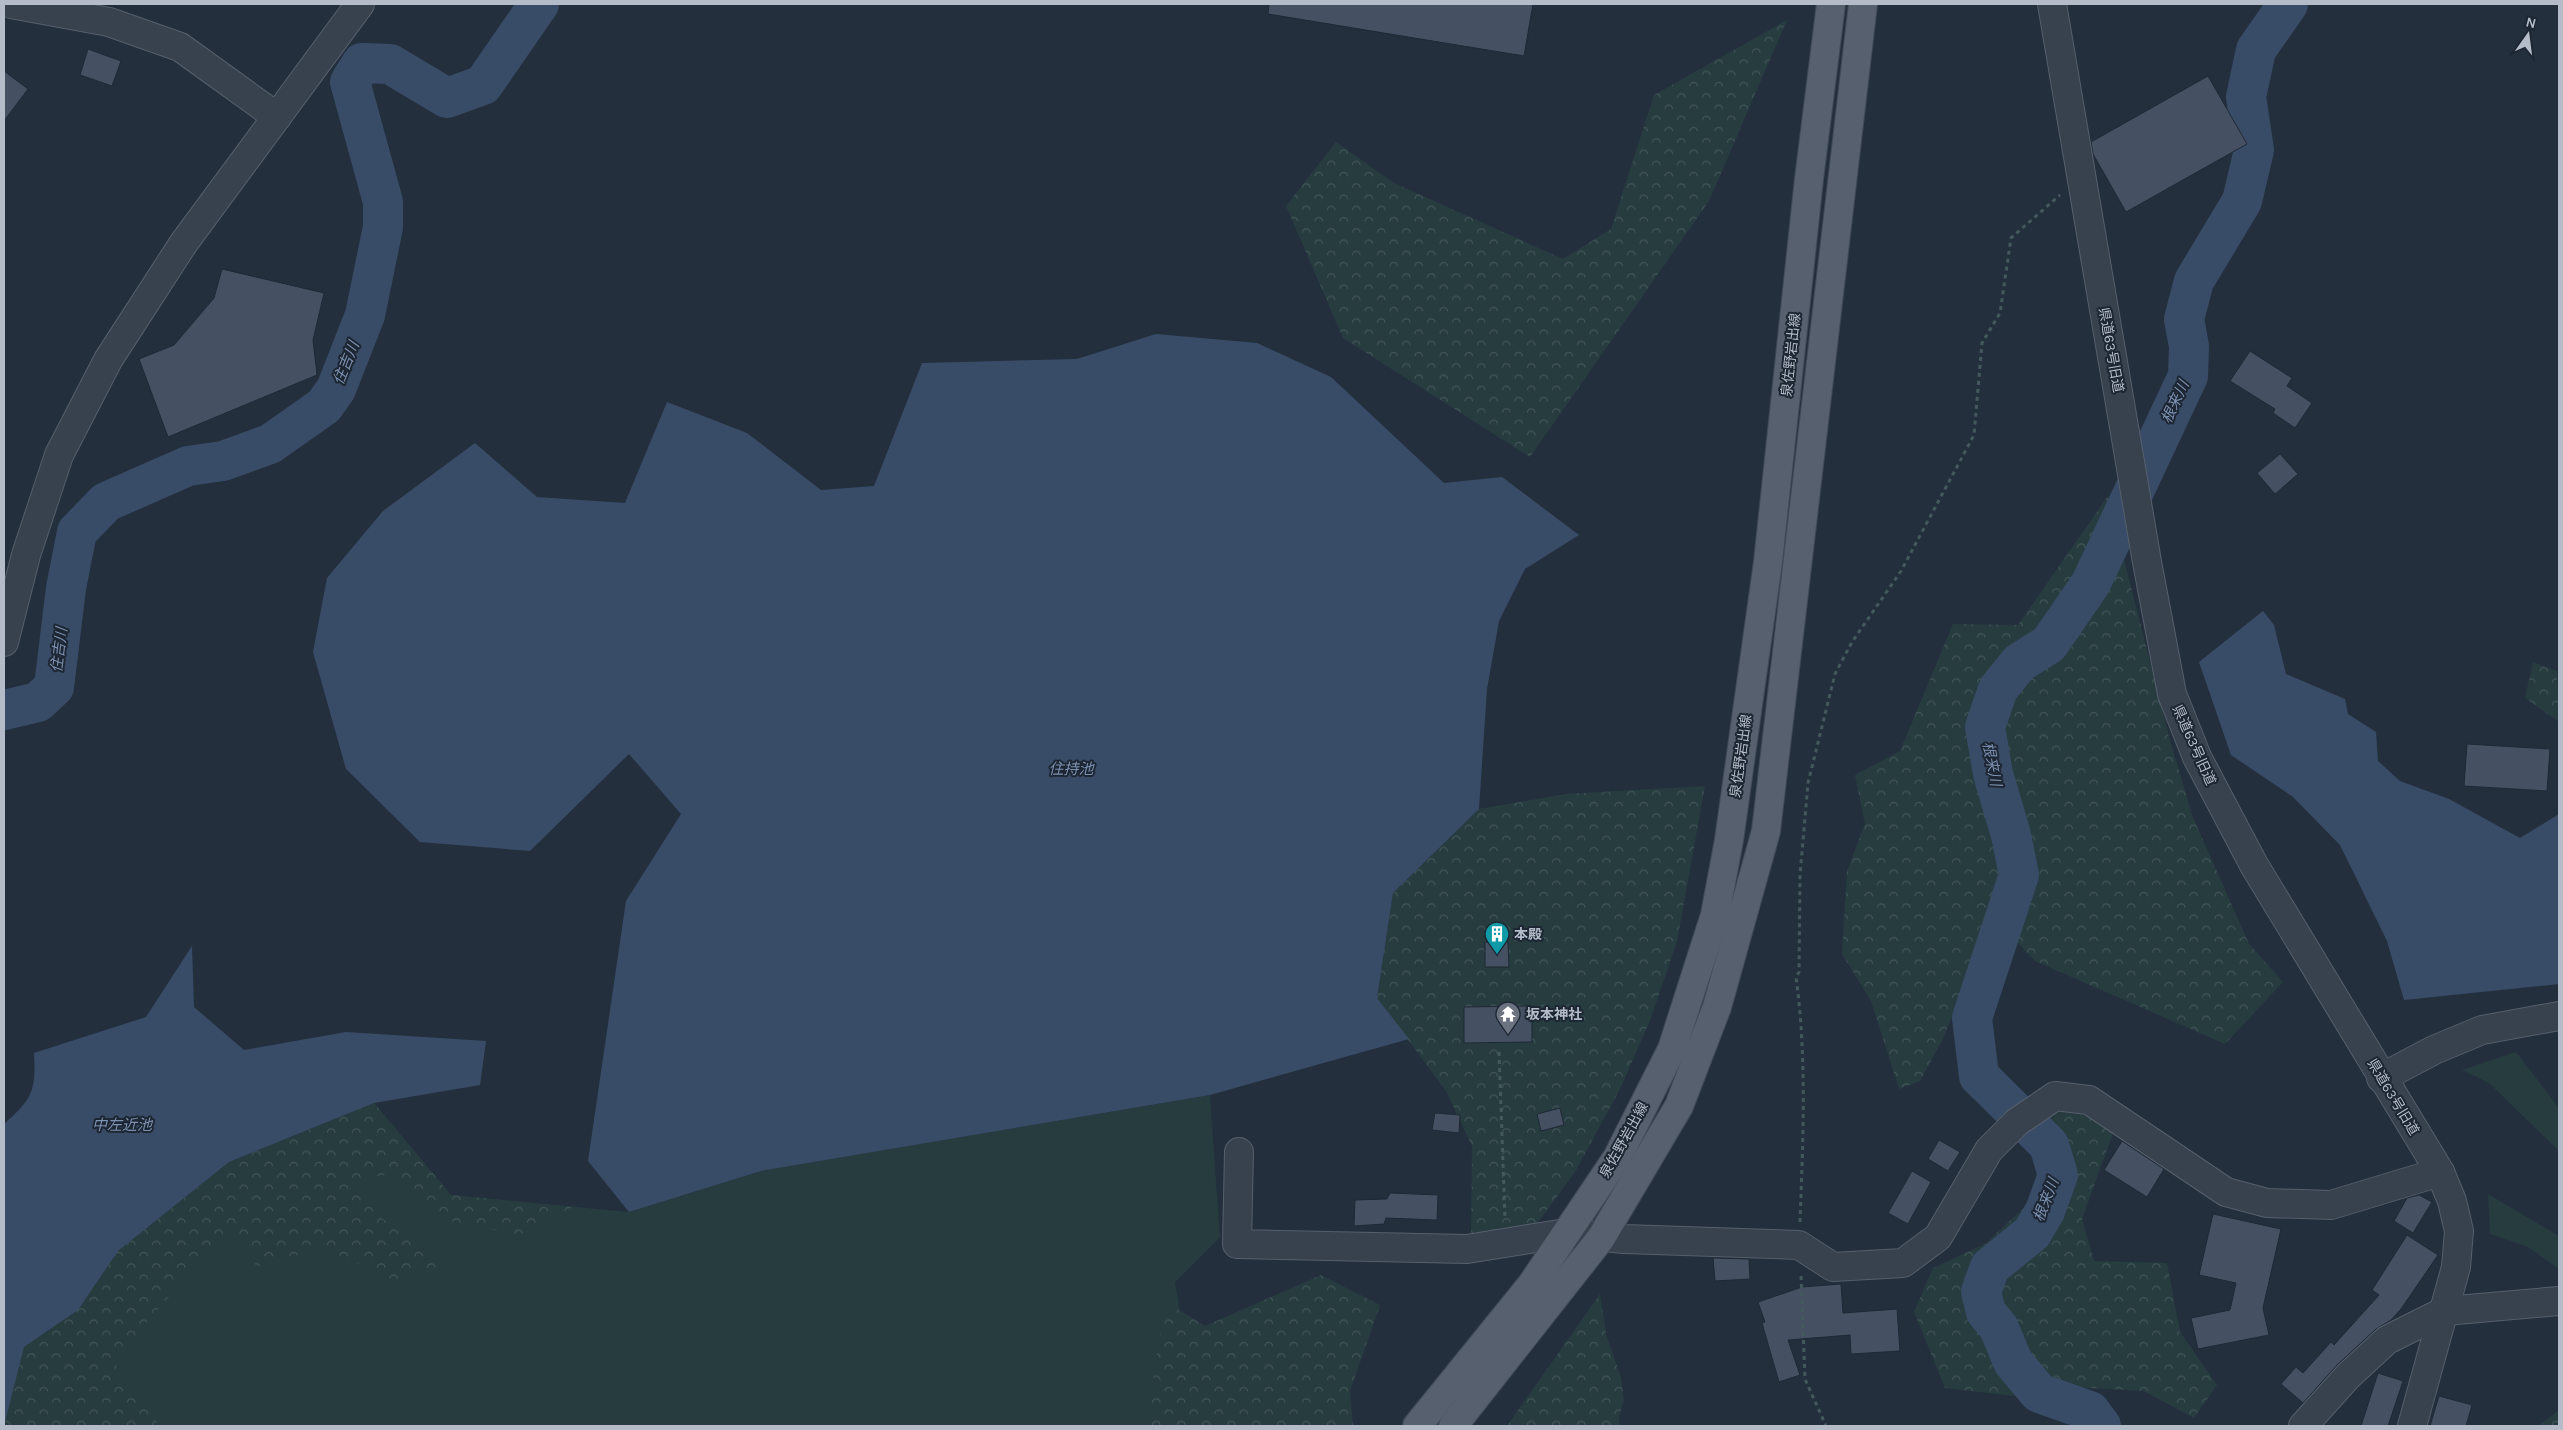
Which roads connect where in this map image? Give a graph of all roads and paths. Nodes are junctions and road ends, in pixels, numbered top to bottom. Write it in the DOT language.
graph roads {
  1 [pos="11,4"];
  2 [pos="360,4"];
  3 [pos="1831,4"];
  4 [pos="1863,4"];
  5 [pos="2052,4"];
  6 [pos="277,117"];
  7 [pos="2081,177"];
  8 [pos="4,642"];
  9 [pos="2559,1016"];
  10 [pos="1499,1052"];
  11 [pos="2381,1078"];
  12 [pos="1239,1152"];
  13 [pos="2440,1172"];
  14 [pos="1566,1234"];
  15 [pos="1601,1238"];
  16 [pos="1506,1244"];
  17 [pos="1800,1245"];
  18 [pos="2559,1301"];
  19 [pos="2445,1311"];
  20 [pos="1417,1426"];
  21 [pos="1453,1426"];
  22 [pos="1825,1426"];
  23 [pos="2303,1426"];
  24 [pos="2412,1426"];
  1 -- 6 [label="street"];
  2 -- 6 [label="street"];
  3 -- 14 [label="main road, 泉佐野岩出線"];
  4 -- 15 [label="main road, 泉佐野岩出線"];
  5 -- 7 [label="street, 県道63号旧道"];
  6 -- 8 [label="street"];
  7 -- 11 [label="street, 県道63号旧道"];
  7 -- 17 [label="path"];
  9 -- 11 [label="street"];
  10 -- 16 [label="path"];
  11 -- 13 [label="street, 県道63号旧道"];
  12 -- 16 [label="street"];
  13 -- 17 [label="street"];
  13 -- 19 [label="street, 県道63号旧道"];
  14 -- 15 [label="street"];
  14 -- 16 [label="street"];
  14 -- 20 [label="main road, 泉佐野岩出線"];
  15 -- 17 [label="street"];
  15 -- 21 [label="main road, 泉佐野岩出線"];
  17 -- 22 [label="path"];
  18 -- 19 [label="street"];
  19 -- 23 [label="street"];
  19 -- 24 [label="street, 県道63号旧道"];
}
